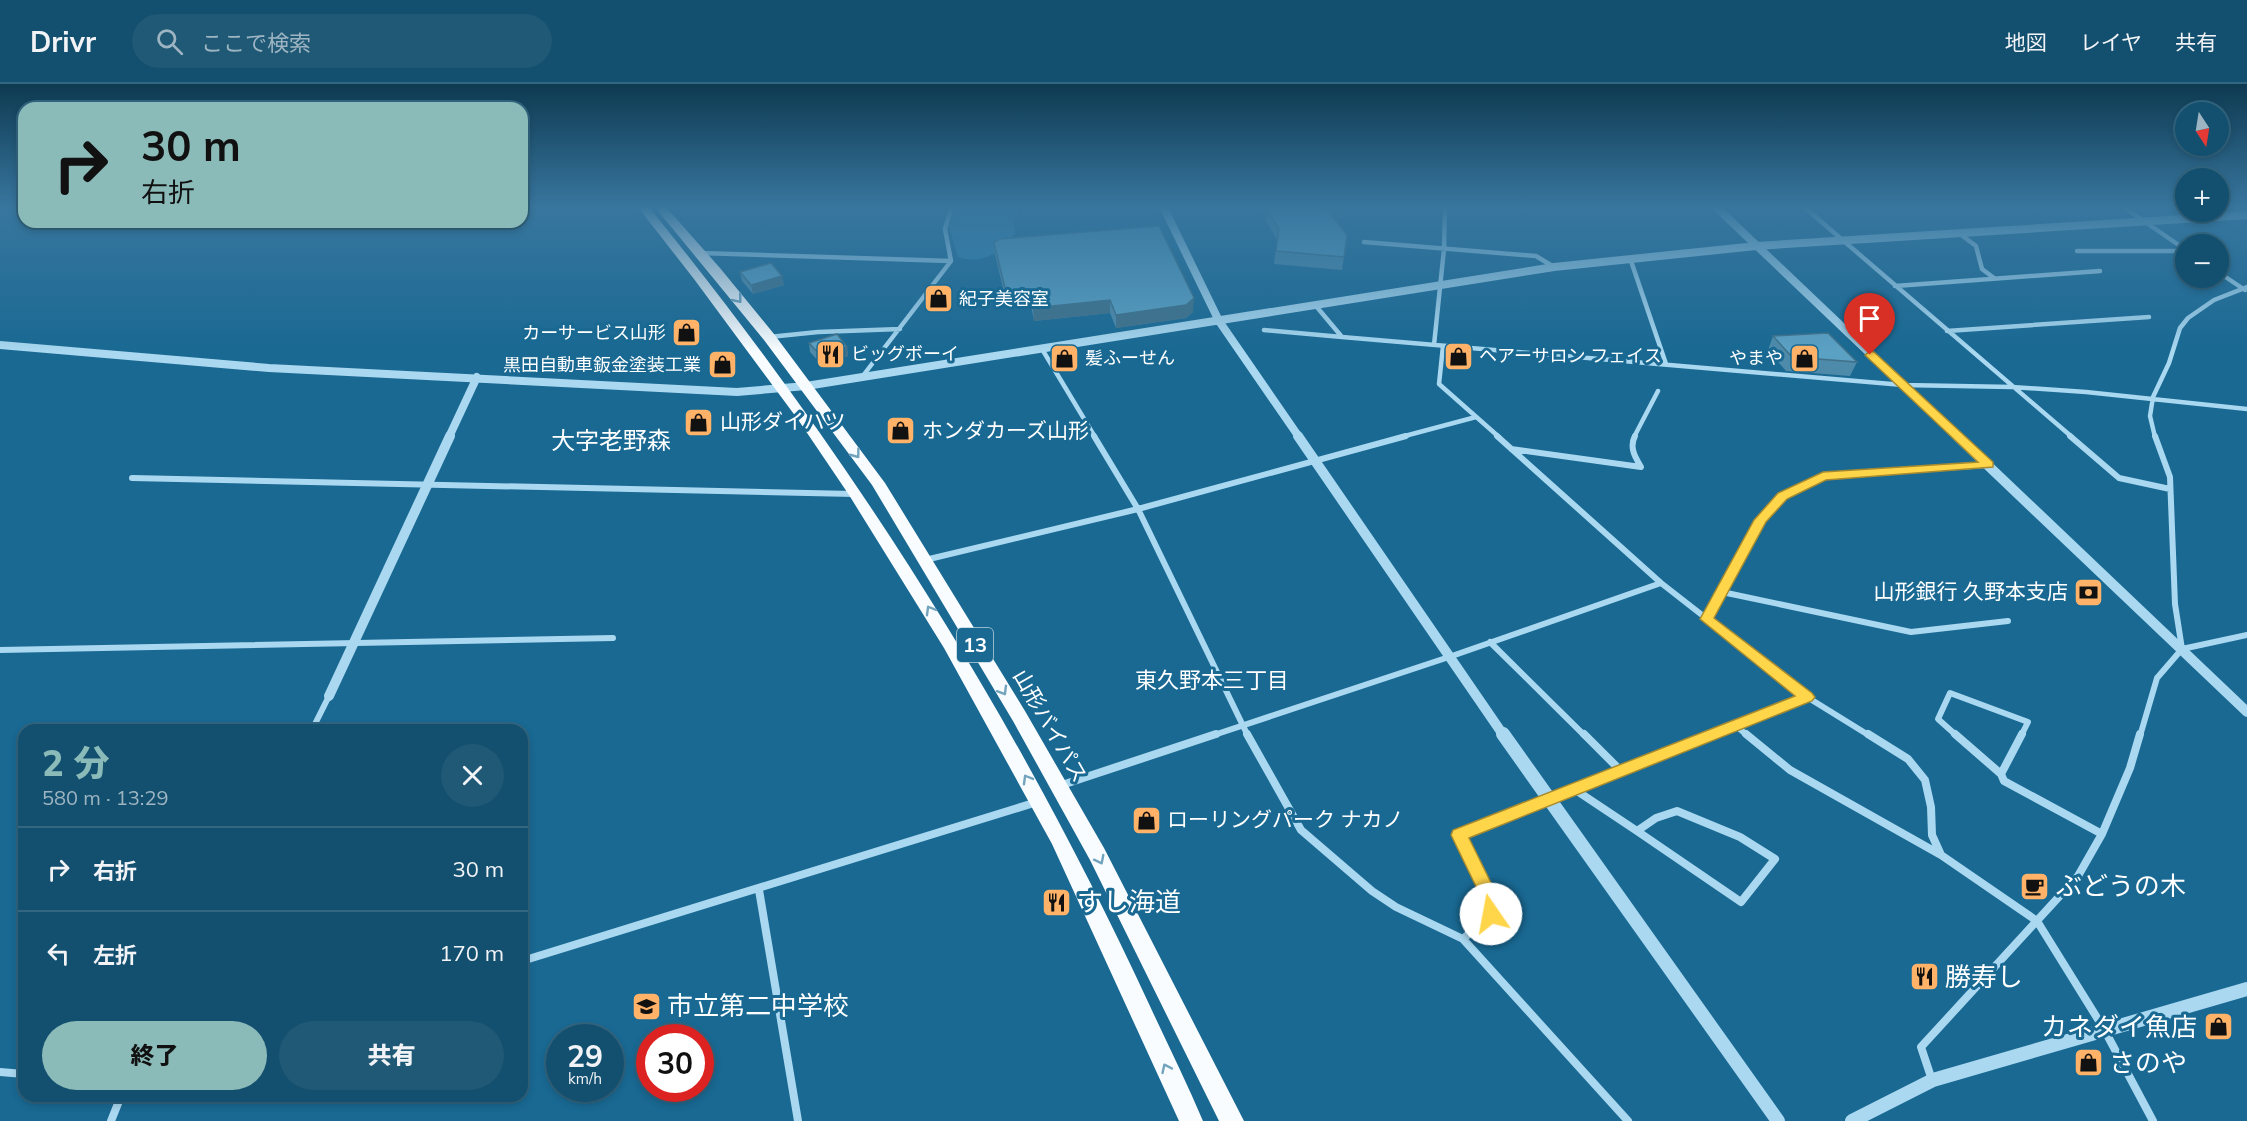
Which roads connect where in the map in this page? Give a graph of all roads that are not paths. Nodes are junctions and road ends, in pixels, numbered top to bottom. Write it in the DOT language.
graph roads {
  1 [pos="682,254"];
  2 [pos="702,254"];
  3 [pos="745,254"];
  4 [pos="950,254"];
  5 [pos="1187,254"];
  6 [pos="1443,254"];
  7 [pos="1515,254"];
  8 [pos="1668,254"];
  9 [pos="1765,254"];
  10 [pos="1859,254"];
  11 [pos="1978,254"];
  12 [pos="1630,258"];
  13 [pos="951,261"];
  14 [pos="1554,267"];
  15 [pos="2100,271"];
  16 [pos="1994,279"];
  17 [pos="2229,279"];
  18 [pos="1440,285"];
  19 [pos="1895,286"];
  20 [pos="2246,289"];
  21 [pos="1316,306"];
  22 [pos="2149,317"];
  23 [pos="1219,321"];
  24 [pos="900,329"];
  25 [pos="1264,330"];
  26 [pos="1947,331"];
  27 [pos="769,337"];
  28 [pos="1342,337"];
  29 [pos="0,345"];
  30 [pos="1434,345"];
  31 [pos="1443,346"];
  32 [pos="1042,349"];
  33 [pos="1666,364"];
  34 [pos="477,377"];
  35 [pos="862,377"];
  36 [pos="1903,385"];
  37 [pos="806,386"];
  38 [pos="2012,387"];
  39 [pos="784,388"];
  40 [pos="1658,391"];
  41 [pos="2153,397"];
  42 [pos="2247,409"];
  43 [pos="1476,417"];
  44 [pos="1511,449"];
  45 [pos="1314,460"];
  46 [pos="1989,465"];
  47 [pos="132,478"];
  48 [pos="428,484"];
  49 [pos="2170,489"];
  50 [pos="857,494"];
  51 [pos="1137,509"];
  52 [pos="925,560"];
  53 [pos="1661,583"];
  54 [pos="1722,592"];
  55 [pos="1707,619"];
  56 [pos="2008,621"];
  57 [pos="2247,635"];
  58 [pos="613,638"];
  59 [pos="1490,642"];
  60 [pos="351,643"];
  61 [pos="2182,649"];
  62 [pos="0,650"];
  63 [pos="1449,657"];
  64 [pos="329,696"];
  65 [pos="1807,697"];
  66 [pos="2247,712"];
  67 [pos="315,724"];
  68 [pos="1241,724"];
  69 [pos="1735,725"];
  70 [pos="1620,770"];
  71 [pos="2001,774"];
  72 [pos="1059,786"];
  73 [pos="1574,789"];
  74 [pos="1547,799"];
  75 [pos="1040,801"];
  76 [pos="1636,832"];
  77 [pos="2102,834"];
  78 [pos="1941,855"];
  79 [pos="759,890"];
  80 [pos="2037,921"];
  81 [pos="1463,939"];
  82 [pos="528,960"];
  83 [pos="2247,989"];
  84 [pos="2104,1029"];
  85 [pos="0,1072"];
  86 [pos="18,1074"];
  87 [pos="1933,1080"];
  88 [pos="119,1102"];
  89 [pos="111,1121"];
  90 [pos="798,1121"];
  91 [pos="1191,1121"];
  92 [pos="1232,1121"];
  93 [pos="1628,1121"];
  94 [pos="1778,1121"];
  95 [pos="1852,1121"];
  96 [pos="2153,1121"];
  1 -- 39 [label="highway, 13"];
  2 -- 27 [label="highway, 山形バイパス / 13, one-way"];
  3 -- 13 [label="street"];
  4 -- 13 [label="street"];
  5 -- 23 [label="street"];
  6 -- 18 [label="street"];
  7 -- 14 [label="street"];
  8 -- 12 [label="street"];
  9 -- 36 [label="street"];
  10 -- 19 [label="street"];
  11 -- 16 [label="street"];
  12 -- 14 [label="street"];
  12 -- 33 [label="street"];
  13 -- 24 [label="street"];
  14 -- 18 [label="street"];
  15 -- 16 [label="street"];
  16 -- 19 [label="street"];
  17 -- 20 [label="street"];
  18 -- 21 [label="street"];
  18 -- 30 [label="street"];
  19 -- 26 [label="street"];
  20 -- 41 [label="street"];
  21 -- 23 [label="street"];
  21 -- 28 [label="street"];
  22 -- 26 [label="street"];
  23 -- 32 [label="street"];
  23 -- 45 [label="street"];
  24 -- 27 [label="street"];
  24 -- 35 [label="street"];
  25 -- 28 [label="street"];
  26 -- 38 [label="street"];
  27 -- 37 [label="highway, 山形バイパス / 13"];
  28 -- 30 [label="street"];
  29 -- 34 [label="street"];
  30 -- 31 [label="street"];
  31 -- 33 [label="street"];
  31 -- 43 [label="street"];
  32 -- 35 [label="street"];
  32 -- 51 [label="street"];
  33 -- 36 [label="street"];
  34 -- 39 [label="street"];
  34 -- 48 [label="street"];
  35 -- 37 [label="street"];
  36 -- 38 [label="street"];
  36 -- 46 [label="street"];
  37 -- 39 [label="street"];
  37 -- 52 [label="highway, 山形バイパス / 13, one-way"];
  38 -- 41 [label="street"];
  38 -- 49 [label="street"];
  39 -- 50 [label="highway, 13"];
  40 -- 44 [label="street"];
  41 -- 42 [label="street"];
  41 -- 49 [label="street"];
  43 -- 44 [label="street"];
  43 -- 45 [label="street"];
  44 -- 53 [label="street"];
  45 -- 51 [label="street"];
  45 -- 63 [label="street"];
  46 -- 54 [label="street"];
  46 -- 61 [label="street"];
  47 -- 48 [label="street"];
  48 -- 50 [label="street"];
  48 -- 60 [label="street"];
  49 -- 61 [label="street"];
  75 -- 50 [label="highway, 13, one-way"];
  51 -- 52 [label="street"];
  51 -- 68 [label="street"];
  52 -- 72 [label="highway, 山形バイパス / 13, one-way"];
  53 -- 55 [label="street"];
  53 -- 59 [label="street"];
  54 -- 55 [label="street"];
  54 -- 56 [label="street"];
  55 -- 65 [label="street"];
  57 -- 61 [label="street"];
  58 -- 60 [label="street"];
  59 -- 63 [label="street"];
  59 -- 70 [label="street"];
  60 -- 62 [label="street"];
  60 -- 64 [label="street"];
  61 -- 66 [label="street"];
  61 -- 77 [label="street"];
  63 -- 68 [label="street"];
  63 -- 74 [label="street"];
  64 -- 67 [label="street"];
  65 -- 69 [label="street"];
  65 -- 78 [label="street"];
  68 -- 72 [label="street"];
  68 -- 81 [label="street"];
  69 -- 70 [label="street"];
  69 -- 78 [label="street"];
  70 -- 73 [label="street"];
  71 -- 71 [label="street"];
  71 -- 77 [label="street"];
  72 -- 92 [label="highway, 山形バイパス / 13, one-way"];
  73 -- 74 [label="street"];
  73 -- 76 [label="street"];
  74 -- 81 [label="street"];
  74 -- 94 [label="street"];
  75 -- 79 [label="street"];
  91 -- 75 [label="highway, 13, one-way"];
  76 -- 76 [label="street"];
  77 -- 80 [label="street"];
  78 -- 80 [label="street"];
  79 -- 82 [label="street"];
  79 -- 90 [label="street"];
  80 -- 84 [label="street"];
  80 -- 87 [label="street"];
  81 -- 93 [label="street"];
  83 -- 84 [label="street"];
  84 -- 87 [label="street"];
  84 -- 96 [label="street"];
  85 -- 86 [label="street"];
  87 -- 95 [label="street"];
  88 -- 89 [label="street"];
}
